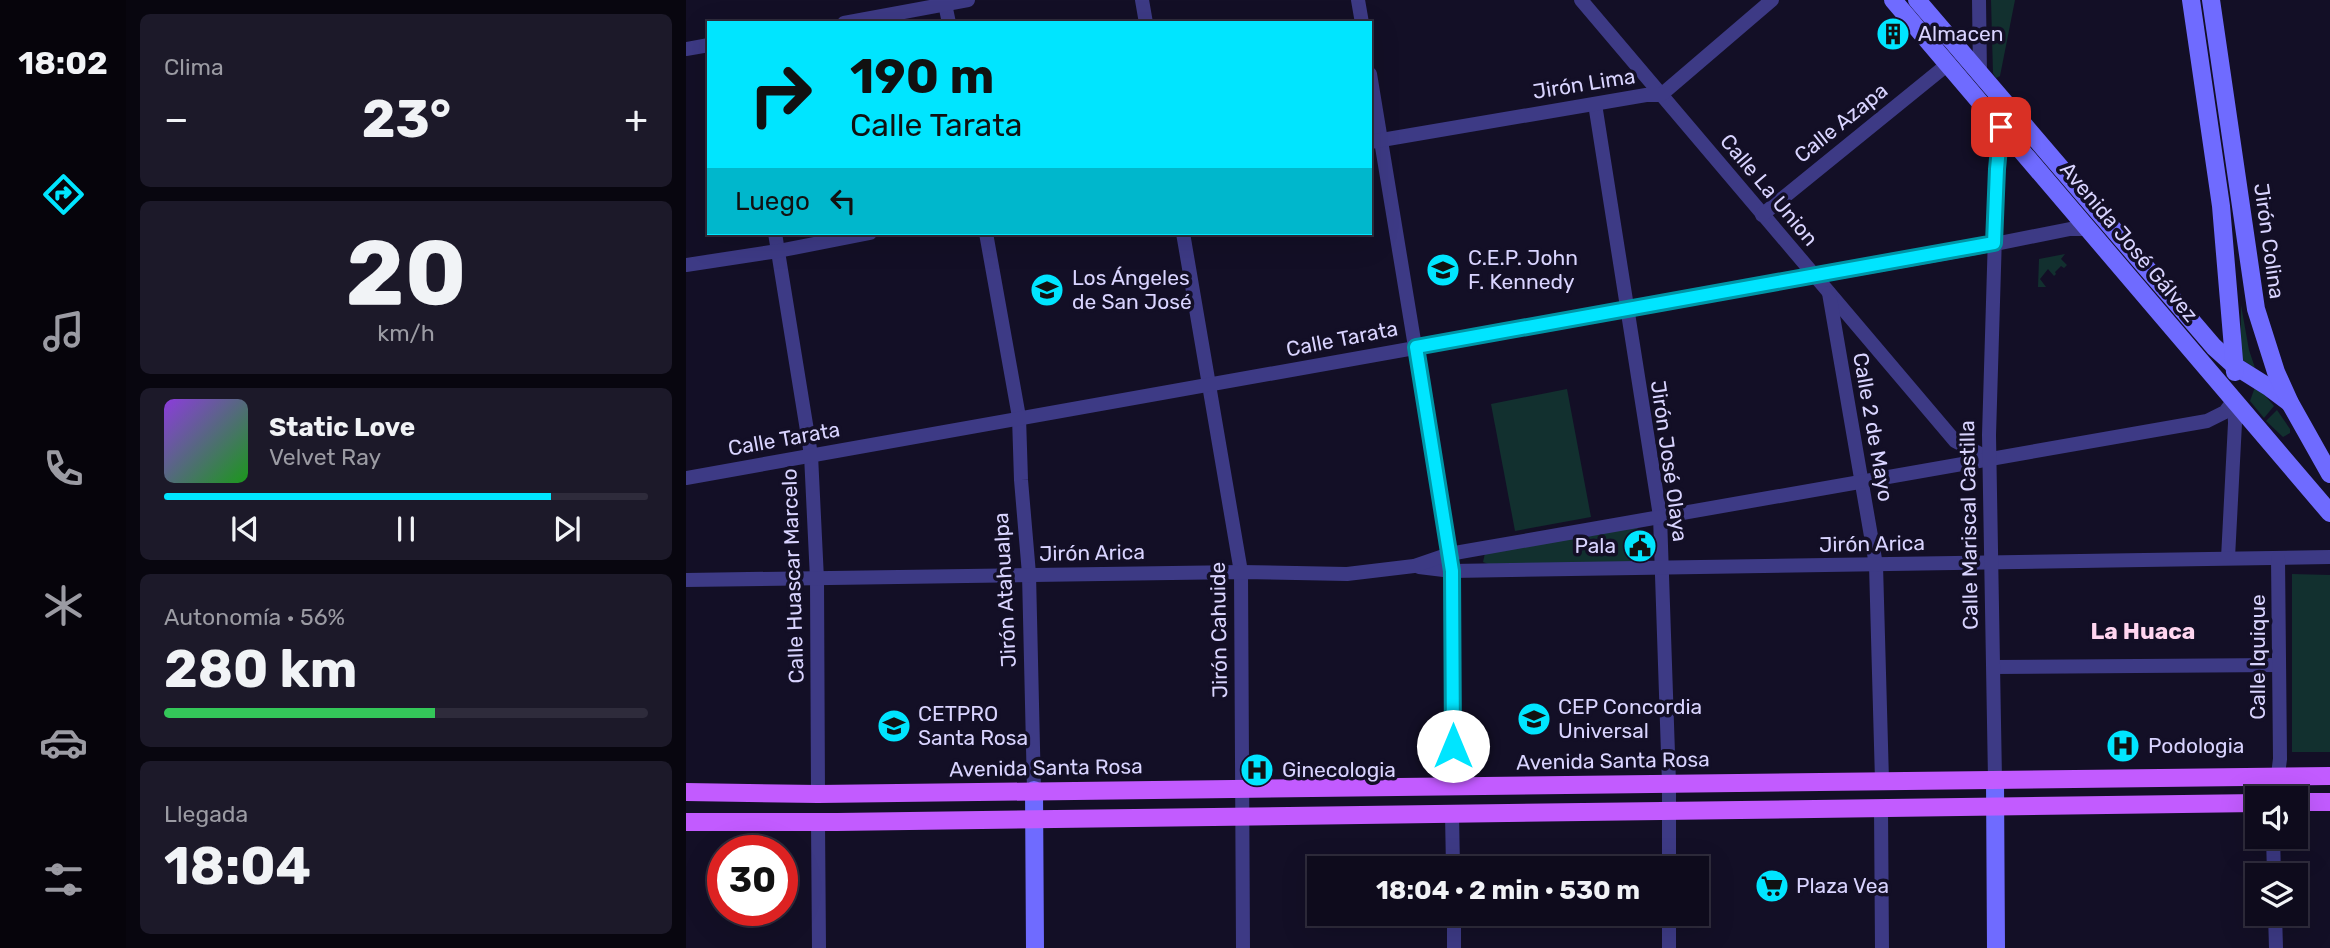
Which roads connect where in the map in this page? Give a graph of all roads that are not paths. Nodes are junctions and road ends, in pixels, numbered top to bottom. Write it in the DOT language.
graph roads {
  1 [pos="968,0"];
  2 [pos="1142,0"];
  3 [pos="1358,0"];
  4 [pos="1772,0"];
  5 [pos="1893,0"];
  6 [pos="1917,0"];
  7 [pos="1979,0"];
  8 [pos="2191,0"];
  9 [pos="2211,0"];
  10 [pos="1589,3"];
  11 [pos="935,4"];
  12 [pos="854,21"];
  13 [pos="948,21"];
  14 [pos="1146,21"];
  15 [pos="1362,21"];
  16 [pos="707,45"];
  17 [pos="686,49"];
  18 [pos="1948,64"];
  19 [pos="1980,74"];
  20 [pos="1661,95"];
  21 [pos="1372,96"];
  22 [pos="2005,103"];
  23 [pos="1595,104"];
  24 [pos="2001,127"];
  25 [pos="1376,141"];
  26 [pos="1762,215"];
  27 [pos="2103,217"];
  28 [pos="2088,229"];
  29 [pos="775,235"];
  30 [pos="860,235"];
  31 [pos="986,235"];
  32 [pos="1183,235"];
  33 [pos="1994,243"];
  34 [pos="778,251"];
  35 [pos="686,265"];
  36 [pos="1816,276"];
  37 [pos="1829,291"];
  38 [pos="1626,310"];
  39 [pos="1416,347"];
  40 [pos="2235,366"];
  41 [pos="1210,386"];
  42 [pos="2234,400"];
  43 [pos="2294,410"];
  44 [pos="1019,417"];
  45 [pos="2274,448"];
  46 [pos="811,455"];
  47 [pos="1989,459"];
  48 [pos="2330,474"];
  49 [pos="686,478"];
  50 [pos="1861,481"];
  51 [pos="2330,513"];
  52 [pos="1660,516"];
  53 [pos="1449,554"];
  54 [pos="2330,557"];
  55 [pos="2228,558"];
  56 [pos="2278,558"];
  57 [pos="1991,562"];
  58 [pos="1876,565"];
  59 [pos="1414,566"];
  60 [pos="1661,567"];
  61 [pos="1452,571"];
  62 [pos="1241,572"];
  63 [pos="1029,574"];
  64 [pos="817,579"];
  65 [pos="686,580"];
  66 [pos="2279,665"];
  67 [pos="1994,667"];
  68 [pos="2277,776"];
  69 [pos="2330,776"];
  70 [pos="1995,780"];
  71 [pos="1881,781"];
  72 [pos="1669,783"];
  73 [pos="1453,786"];
  74 [pos="2276,786"];
  75 [pos="1241,788"];
  76 [pos="1034,790"];
  77 [pos="686,792"];
  78 [pos="818,794"];
  79 [pos="2330,802"];
  80 [pos="2245,803"];
  81 [pos="2308,803"];
  82 [pos="1995,807"];
  83 [pos="1881,808"];
  84 [pos="1669,811"];
  85 [pos="1452,814"];
  86 [pos="1241,817"];
  87 [pos="1034,819"];
  88 [pos="686,822"];
  89 [pos="818,822"];
  90 [pos="1453,856"];
  91 [pos="1669,856"];
  92 [pos="1454,926"];
  93 [pos="1669,926"];
  94 [pos="2275,926"];
  95 [pos="819,948"];
  96 [pos="1035,948"];
  97 [pos="1243,948"];
  98 [pos="1454,948"];
  99 [pos="1669,948"];
  100 [pos="1882,948"];
  101 [pos="1996,948"];
  102 [pos="2276,948"];
  1 -- 11 [label="street"];
  2 -- 14 [label="street"];
  3 -- 15 [label="street"];
  4 -- 20 [label="street, Jirón Lima"];
  5 -- 18 [label="main road, Avenida José Gálvez"];
  6 -- 19 [label="main road, Avenida José Gálvez"];
  7 -- 19 [label="street"];
  8 -- 40 [label="main road, Jirón Colina"];
  9 -- 43 [label="main road, Jirón Colina"];
  10 -- 20 [label="street, Calle La Union"];
  11 -- 12 [label="street"];
  11 -- 13 [label="street"];
  16 -- 17 [label="street"];
  18 -- 24 [label="main road, Avenida José Gálvez"];
  18 -- 26 [label="street, Calle Azapa"];
  19 -- 22 [label="main road, Avenida José Gálvez"];
  20 -- 23 [label="street, Jirón Lima"];
  20 -- 26 [label="street, Calle La Union"];
  21 -- 25 [label="street"];
  22 -- 24 [label="street, Calle Mariscal Castilla"];
  22 -- 27 [label="main road, Avenida José Gálvez"];
  23 -- 25 [label="street, Jirón Lima"];
  23 -- 38 [label="street, Jirón José Olaya"];
  24 -- 28 [label="main road, Avenida José Gálvez"];
  24 -- 33 [label="street, Calle Mariscal Castilla"];
  25 -- 39 [label="street"];
  26 -- 36 [label="street, Calle La Union"];
  27 -- 28 [label="main road"];
  27 -- 40 [label="main road, Avenida José Gálvez"];
  28 -- 33 [label="street, Calle Tarata"];
  28 -- 42 [label="main road, Avenida José Gálvez"];
  29 -- 34 [label="street, Calle Huascar Marcelo"];
  30 -- 34 [label="street"];
  31 -- 44 [label="street, Jirón Atahualpa"];
  32 -- 41 [label="street, Jirón Cahuide"];
  33 -- 36 [label="street, Calle Tarata"];
  33 -- 47 [label="street, Calle Mariscal Castilla"];
  34 -- 35 [label="street"];
  34 -- 46 [label="street, Calle Huascar Marcelo"];
  36 -- 37 [label="street, Calle La Union"];
  36 -- 38 [label="street, Calle Tarata"];
  37 -- 47 [label="street, Calle La Union"];
  37 -- 50 [label="street, Calle 2 de Mayo"];
  38 -- 39 [label="street, Calle Tarata"];
  38 -- 52 [label="street, Jirón José Olaya"];
  39 -- 41 [label="street, Calle Tarata"];
  39 -- 53 [label="street"];
  40 -- 42 [label="main road, Jirón Colina"];
  40 -- 43 [label="main road, Avenida José Gálvez"];
  41 -- 44 [label="street, Calle Tarata"];
  41 -- 62 [label="street, Jirón Cahuide"];
  42 -- 45 [label="main road, Avenida José Gálvez"];
  42 -- 47 [label="street, Jirón Arica"];
  42 -- 55 [label="street"];
  43 -- 45 [label="main road"];
  43 -- 48 [label="main road, Jirón Colina"];
  44 -- 46 [label="street, Calle Tarata"];
  44 -- 63 [label="street, Jirón Atahualpa"];
  45 -- 51 [label="main road, Avenida José Gálvez"];
  46 -- 49 [label="street, Calle Tarata"];
  46 -- 64 [label="street, Calle Huascar Marcelo"];
  47 -- 50 [label="street, Jirón Arica"];
  47 -- 57 [label="street, Calle Mariscal Castilla"];
  50 -- 52 [label="street, Jirón Arica"];
  50 -- 58 [label="street, Calle 2 de Mayo"];
  52 -- 53 [label="street, Jirón Arica"];
  52 -- 60 [label="street, Jirón José Olaya"];
  53 -- 59 [label="street, Jirón Arica"];
  53 -- 61 [label="street"];
  54 -- 56 [label="street, Jirón Arica"];
  55 -- 56 [label="street, Jirón Arica"];
  55 -- 57 [label="street, Jirón Arica"];
  56 -- 66 [label="street, Calle Iquique"];
  57 -- 58 [label="street, Jirón Arica"];
  57 -- 67 [label="street, Calle Mariscal Castilla"];
  58 -- 60 [label="street, Jirón Arica"];
  58 -- 71 [label="street, Calle 2 de Mayo"];
  59 -- 61 [label="street, Jirón Arica"];
  59 -- 62 [label="street, Jirón Arica"];
  60 -- 61 [label="street, Jirón Arica"];
  60 -- 72 [label="street, Jirón José Olaya"];
  61 -- 73 [label="street"];
  62 -- 63 [label="street, Jirón Arica"];
  62 -- 75 [label="street, Jirón Cahuide"];
  63 -- 64 [label="street, Jirón Arica"];
  63 -- 76 [label="street, Jirón Atahualpa"];
  64 -- 65 [label="street, Jirón Arica"];
  64 -- 78 [label="street, Calle Huascar Marcelo"];
  66 -- 67 [label="street"];
  66 -- 68 [label="street, Calle Iquique"];
  67 -- 70 [label="street, Calle Mariscal Castilla"];
  68 -- 69 [label="main road, Avenida Santa Rosa"];
  68 -- 70 [label="main road, Avenida Santa Rosa"];
  68 -- 74 [label="street, Calle Iquique"];
  70 -- 71 [label="main road, Avenida Santa Rosa"];
  70 -- 82 [label="main road, Calle Mariscal Castilla"];
  71 -- 72 [label="main road, Avenida Santa Rosa"];
  72 -- 73 [label="main road, Avenida Santa Rosa"];
  72 -- 84 [label="street, Jirón José Olaya"];
  73 -- 75 [label="main road, Avenida Santa Rosa"];
  75 -- 76 [label="main road, Avenida Santa Rosa"];
  75 -- 86 [label="street, Jirón Cahuide"];
  76 -- 78 [label="main road, Avenida Santa Rosa"];
  76 -- 87 [label="main road, Jirón Atahualpa"];
  77 -- 78 [label="main road, Avenida Santa Rosa"];
  79 -- 81 [label="main road"];
  80 -- 82 [label="main road"];
  82 -- 83 [label="main road"];
  82 -- 101 [label="main road, Calle Mariscal Castilla"];
  83 -- 84 [label="main road"];
  83 -- 100 [label="street"];
  84 -- 85 [label="main road"];
  84 -- 91 [label="street, Jirón José Olaya"];
  85 -- 86 [label="main road"];
  85 -- 90 [label="street"];
  86 -- 87 [label="main road"];
  86 -- 97 [label="street, Jirón Cahuide"];
  87 -- 89 [label="main road"];
  87 -- 96 [label="main road, Jirón Atahualpa"];
  88 -- 89 [label="main road"];
  89 -- 95 [label="street"];
  92 -- 98 [label="street"];
  93 -- 99 [label="street"];
  94 -- 102 [label="street"];
}
